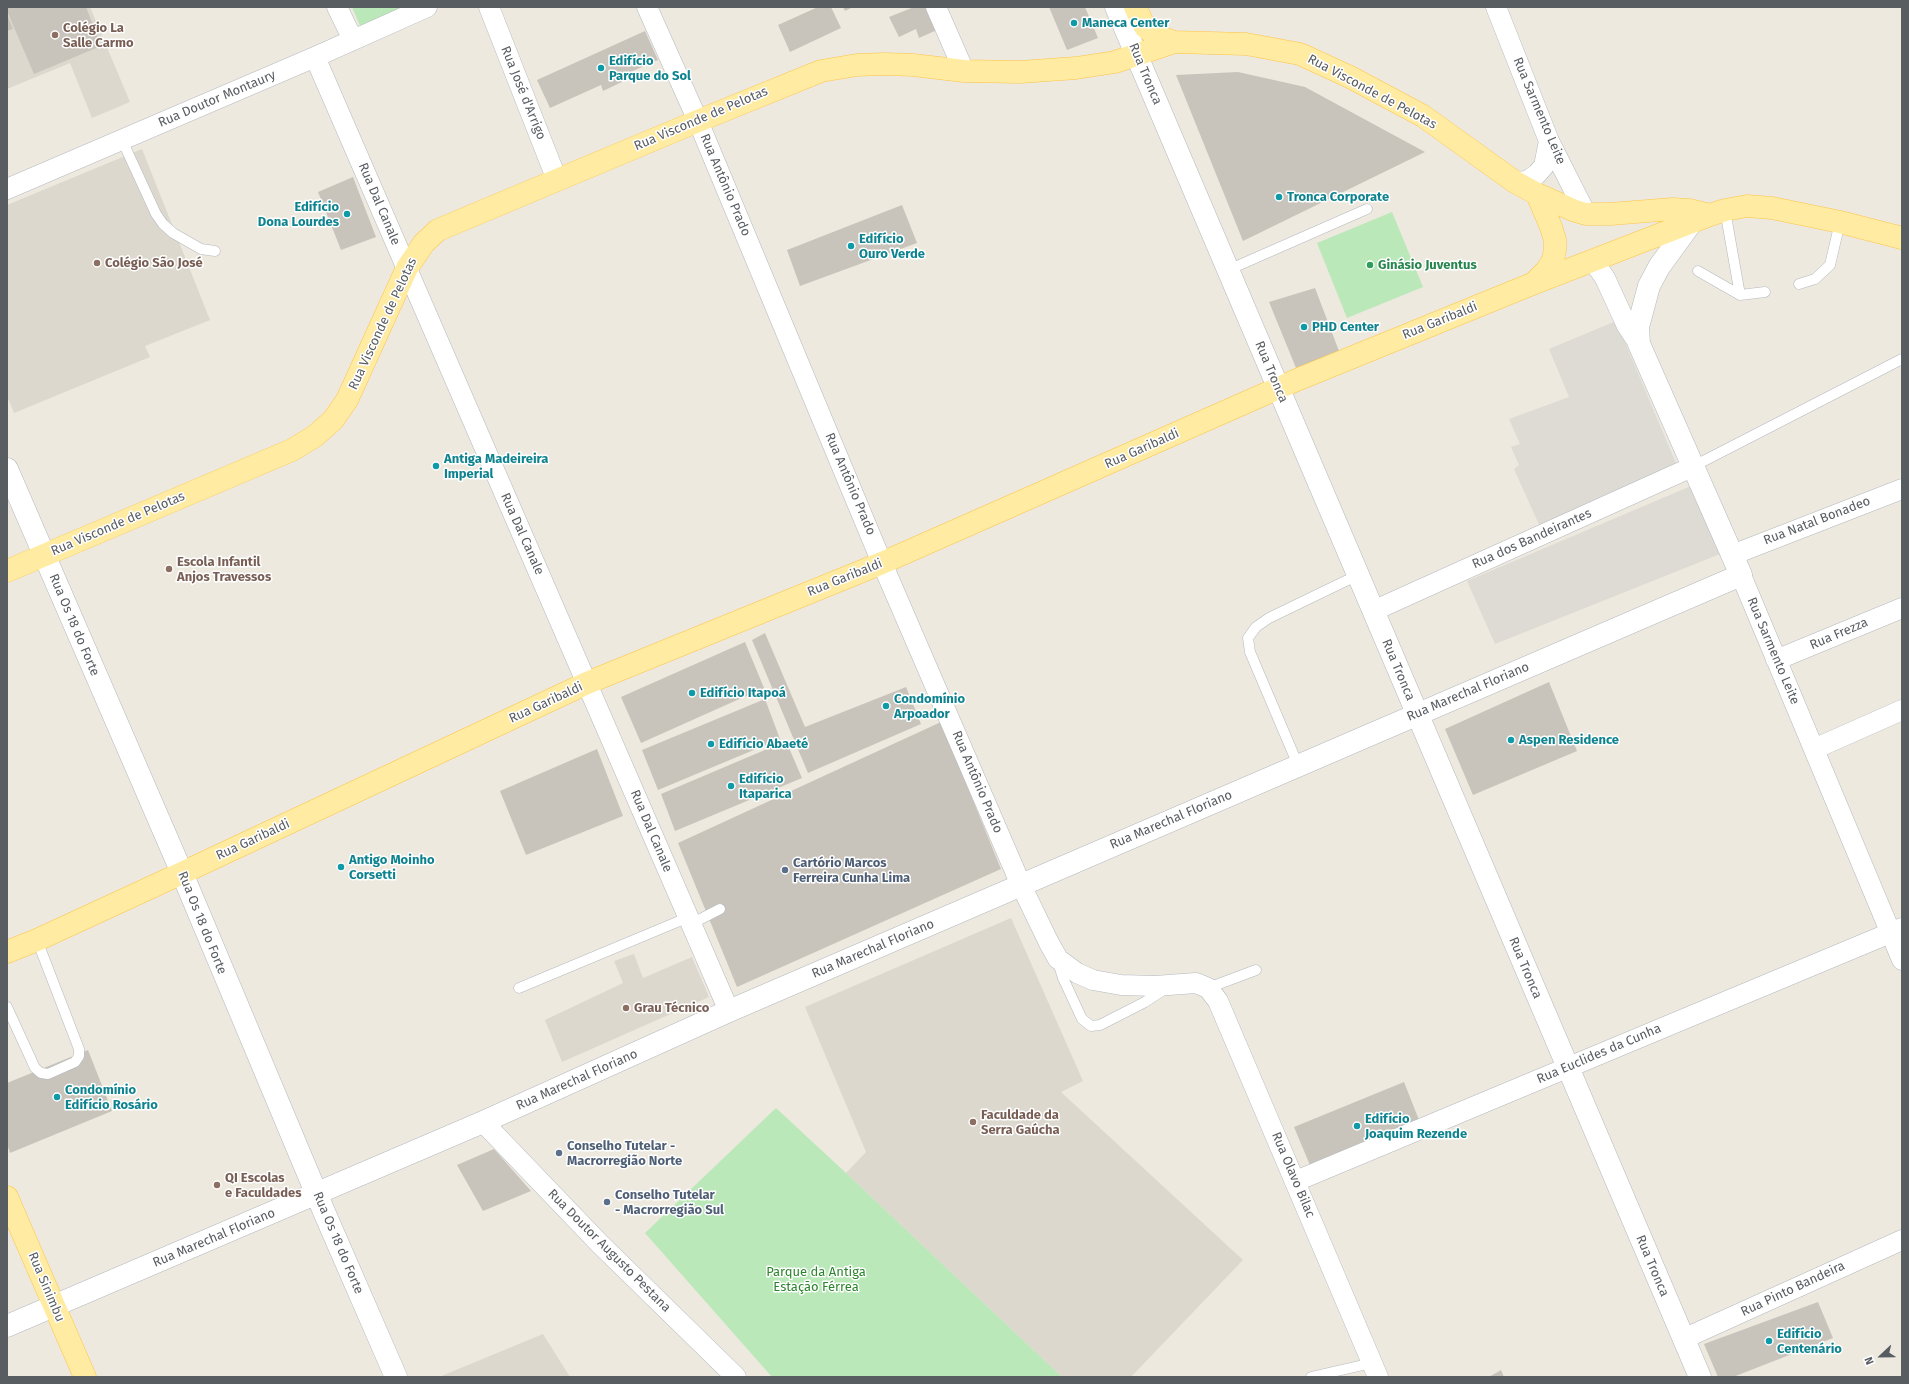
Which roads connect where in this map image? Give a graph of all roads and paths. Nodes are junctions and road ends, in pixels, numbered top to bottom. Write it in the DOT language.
graph roads {
  1 [pos="337,7"];
  2 [pos="427,7"];
  3 [pos="489,7"];
  4 [pos="647,7"];
  5 [pos="936,7"];
  6 [pos="1116,7"];
  7 [pos="1135,7"];
  8 [pos="1496,7"];
  9 [pos="353,40"];
  10 [pos="1174,42"];
  11 [pos="1137,55"];
  12 [pos="316,57"];
  13 [pos="964,71"];
  14 [pos="698,120"];
  15 [pos="122,140"];
  16 [pos="1549,141"];
  17 [pos="557,180"];
  18 [pos="1515,182"];
  19 [pos="7,190"];
  20 [pos="1537,194"];
  21 [pos="1366,209"];
  22 [pos="1586,214"];
  23 [pos="1709,216"];
  24 [pos="1840,222"];
  25 [pos="1902,238"];
  26 [pos="216,251"];
  27 [pos="1593,261"];
  28 [pos="407,268"];
  29 [pos="1228,270"];
  30 [pos="1698,271"];
  31 [pos="1532,284"];
  32 [pos="1799,284"];
  33 [pos="1766,292"];
  34 [pos="1740,295"];
  35 [pos="1639,344"];
  36 [pos="1902,360"];
  37 [pos="1278,388"];
  38 [pos="1692,467"];
  39 [pos="7,469"];
  40 [pos="1902,489"];
  41 [pos="1732,555"];
  42 [pos="44,556"];
  43 [pos="882,563"];
  44 [pos="7,571"];
  45 [pos="1741,575"];
  46 [pos="1358,576"];
  47 [pos="1902,608"];
  48 [pos="1373,611"];
  49 [pos="1776,660"];
  50 [pos="588,683"];
  51 [pos="1902,710"];
  52 [pos="1417,714"];
  53 [pos="1814,749"];
  54 [pos="1298,765"];
  55 [pos="182,873"];
  56 [pos="1021,885"];
  57 [pos="720,909"];
  58 [pos="690,921"];
  59 [pos="1896,930"];
  60 [pos="37,940"];
  61 [pos="7,952"];
  62 [pos="1058,959"];
  63 [pos="1902,960"];
  64 [pos="1256,970"];
  65 [pos="1172,985"];
  66 [pos="1202,985"];
  67 [pos="519,988"];
  68 [pos="7,1007"];
  69 [pos="729,1011"];
  70 [pos="1568,1067"];
  71 [pos="483,1122"];
  72 [pos="1296,1181"];
  73 [pos="317,1194"];
  74 [pos="7,1197"];
  75 [pos="1902,1240"];
  76 [pos="55,1306"];
  77 [pos="7,1326"];
  78 [pos="1684,1339"];
  79 [pos="1375,1370"];
  80 [pos="85,1377"];
  81 [pos="396,1377"];
  82 [pos="736,1377"];
  83 [pos="1311,1377"];
  84 [pos="1700,1377"];
  1 -- 9 [label="street"];
  2 -- 9 [label="street, Rua Doutor Montaury"];
  3 -- 17 [label="street, Rua José d'Arrigo"];
  4 -- 14 [label="street, Rua Antônio Prado"];
  5 -- 13 [label="street"];
  6 -- 11 [label="street, Rua Tronca"];
  7 -- 10 [label="main road"];
  8 -- 16 [label="street, Rua Sarmento Leite"];
  9 -- 12 [label="street, Rua Doutor Montaury"];
  10 -- 11 [label="main road, Rua Visconde de Pelotas"];
  10 -- 18 [label="main road, Rua Visconde de Pelotas"];
  11 -- 13 [label="main road, Rua Visconde de Pelotas"];
  11 -- 29 [label="street, Rua Tronca"];
  12 -- 15 [label="street, Rua Doutor Montaury"];
  12 -- 28 [label="street, Rua Dal Canale"];
  13 -- 14 [label="main road, Rua Visconde de Pelotas"];
  14 -- 17 [label="main road, Rua Visconde de Pelotas"];
  14 -- 43 [label="street, Rua Antônio Prado"];
  15 -- 19 [label="street, Rua Doutor Montaury"];
  15 -- 26 [label="lane"];
  16 -- 18 [label="street"];
  16 -- 22 [label="street, Rua Sarmento Leite"];
  17 -- 28 [label="main road, Rua Visconde de Pelotas"];
  18 -- 20 [label="main road, Rua Visconde de Pelotas"];
  20 -- 22 [label="main road, Rua Visconde de Pelotas"];
  20 -- 31 [label="main road"];
  21 -- 29 [label="lane"];
  22 -- 23 [label="main road, Rua Visconde de Pelotas"];
  23 -- 24 [label="main road"];
  23 -- 27 [label="main road, Rua Garibaldi"];
  23 -- 34 [label="lane"];
  23 -- 35 [label="street, Rua Sarmento Leite"];
  24 -- 25 [label="main road"];
  24 -- 32 [label="lane"];
  27 -- 31 [label="main road, Rua Garibaldi"];
  27 -- 35 [label="street, Rua Sarmento Leite"];
  28 -- 42 [label="main road, Rua Visconde de Pelotas"];
  28 -- 50 [label="street, Rua Dal Canale"];
  29 -- 37 [label="street, Rua Tronca"];
  30 -- 34 [label="lane"];
  31 -- 37 [label="main road, Rua Garibaldi"];
  33 -- 34 [label="lane"];
  35 -- 38 [label="street, Rua Sarmento Leite"];
  36 -- 38 [label="lane"];
  37 -- 43 [label="main road, Rua Garibaldi"];
  37 -- 46 [label="street, Rua Tronca"];
  38 -- 41 [label="street, Rua Sarmento Leite"];
  38 -- 48 [label="street, Rua dos Bandeirantes"];
  39 -- 42 [label="street, Rua Os 18 do Forte"];
  40 -- 41 [label="street, Rua Natal Bonadeo"];
  41 -- 45 [label="street, Rua Sarmento Leite"];
  42 -- 44 [label="main road, Rua Visconde de Pelotas"];
  42 -- 55 [label="street, Rua Os 18 do Forte"];
  43 -- 50 [label="main road, Rua Garibaldi"];
  43 -- 56 [label="street, Rua Antônio Prado"];
  45 -- 49 [label="street, Rua Sarmento Leite"];
  45 -- 52 [label="street, Rua Marechal Floriano"];
  46 -- 48 [label="street, Rua Tronca"];
  46 -- 54 [label="lane"];
  47 -- 49 [label="street, Rua Frezza"];
  48 -- 52 [label="street, Rua Tronca"];
  49 -- 53 [label="street, Rua Sarmento Leite"];
  50 -- 55 [label="main road, Rua Garibaldi"];
  50 -- 58 [label="street, Rua Dal Canale"];
  51 -- 53 [label="street"];
  52 -- 54 [label="street, Rua Marechal Floriano"];
  52 -- 70 [label="street, Rua Tronca"];
  53 -- 59 [label="street, Rua Sarmento Leite"];
  54 -- 56 [label="street, Rua Marechal Floriano"];
  55 -- 60 [label="main road, Rua Garibaldi"];
  55 -- 73 [label="street, Rua Os 18 do Forte"];
  56 -- 62 [label="street, Rua Antônio Prado"];
  56 -- 69 [label="street, Rua Marechal Floriano"];
  57 -- 58 [label="lane"];
  58 -- 67 [label="lane"];
  58 -- 69 [label="street, Rua Dal Canale"];
  59 -- 63 [label="street, Rua Sarmento Leite"];
  59 -- 70 [label="street, Rua Euclides da Cunha"];
  60 -- 61 [label="main road, Rua Garibaldi"];
  60 -- 68 [label="lane"];
  62 -- 65 [label="street, Rua Antônio Prado"];
  62 -- 65 [label="lane, Rua Antônio Prado"];
  64 -- 66 [label="lane"];
  65 -- 66 [label="street, Rua Antônio Prado"];
  66 -- 72 [label="street, Rua Olavo Bilac"];
  69 -- 71 [label="street, Rua Marechal Floriano"];
  70 -- 72 [label="street, Rua Euclides da Cunha"];
  70 -- 78 [label="street, Rua Tronca"];
  71 -- 73 [label="street, Rua Marechal Floriano"];
  71 -- 82 [label="street, Rua Doutor Augusto Pestana"];
  72 -- 79 [label="street, Rua Olavo Bilac"];
  73 -- 76 [label="street, Rua Marechal Floriano"];
  73 -- 81 [label="street, Rua Os 18 do Forte"];
  74 -- 76 [label="main road, Rua Sinimbu"];
  75 -- 78 [label="street, Rua Pinto Bandeira"];
  76 -- 77 [label="street, Rua Marechal Floriano"];
  76 -- 80 [label="main road, Rua Sinimbu"];
  78 -- 84 [label="street, Rua Tronca"];
  79 -- 83 [label="lane"];
}
